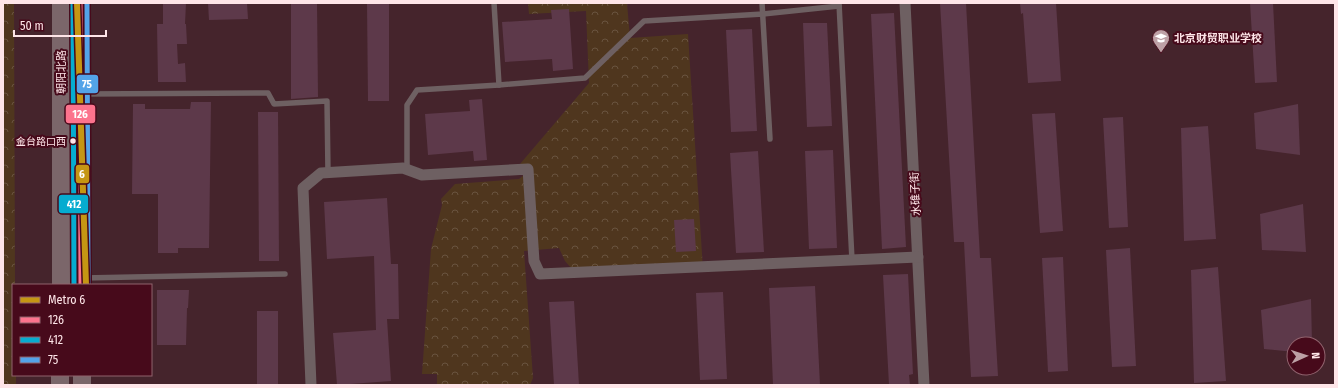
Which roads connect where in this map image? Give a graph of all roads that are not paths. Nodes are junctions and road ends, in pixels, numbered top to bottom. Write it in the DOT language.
graph roads {
  1 [pos="61,3"];
  2 [pos="80,3"];
  3 [pos="494,3"];
  4 [pos="762,3"];
  5 [pos="905,3"];
  6 [pos="839,4"];
  7 [pos="763,14"];
  8 [pos="499,85"];
  9 [pos="79,94"];
  10 [pos="770,139"];
  11 [pos="407,169"];
  12 [pos="328,173"];
  13 [pos="918,257"];
  14 [pos="852,260"];
  15 [pos="285,274"];
  16 [pos="81,282"];
  17 [pos="61,284"];
  18 [pos="311,385"];
  19 [pos="924,385"];
  1 -- 17 [label="main road, 朝阳北路"];
  2 -- 9 [label="main road, 朝阳北路"];
  3 -- 8 [label="lane"];
  4 -- 7 [label="lane"];
  5 -- 13 [label="street, 水碓子街"];
  6 -- 7 [label="lane"];
  6 -- 14 [label="lane"];
  7 -- 8 [label="lane"];
  7 -- 10 [label="lane"];
  8 -- 11 [label="lane"];
  9 -- 12 [label="lane"];
  9 -- 16 [label="main road, 朝阳北路"];
  11 -- 12 [label="street"];
  11 -- 14 [label="street"];
  12 -- 18 [label="street"];
  13 -- 14 [label="street"];
  13 -- 19 [label="street, 水碓子街"];
  15 -- 16 [label="lane"];
}
